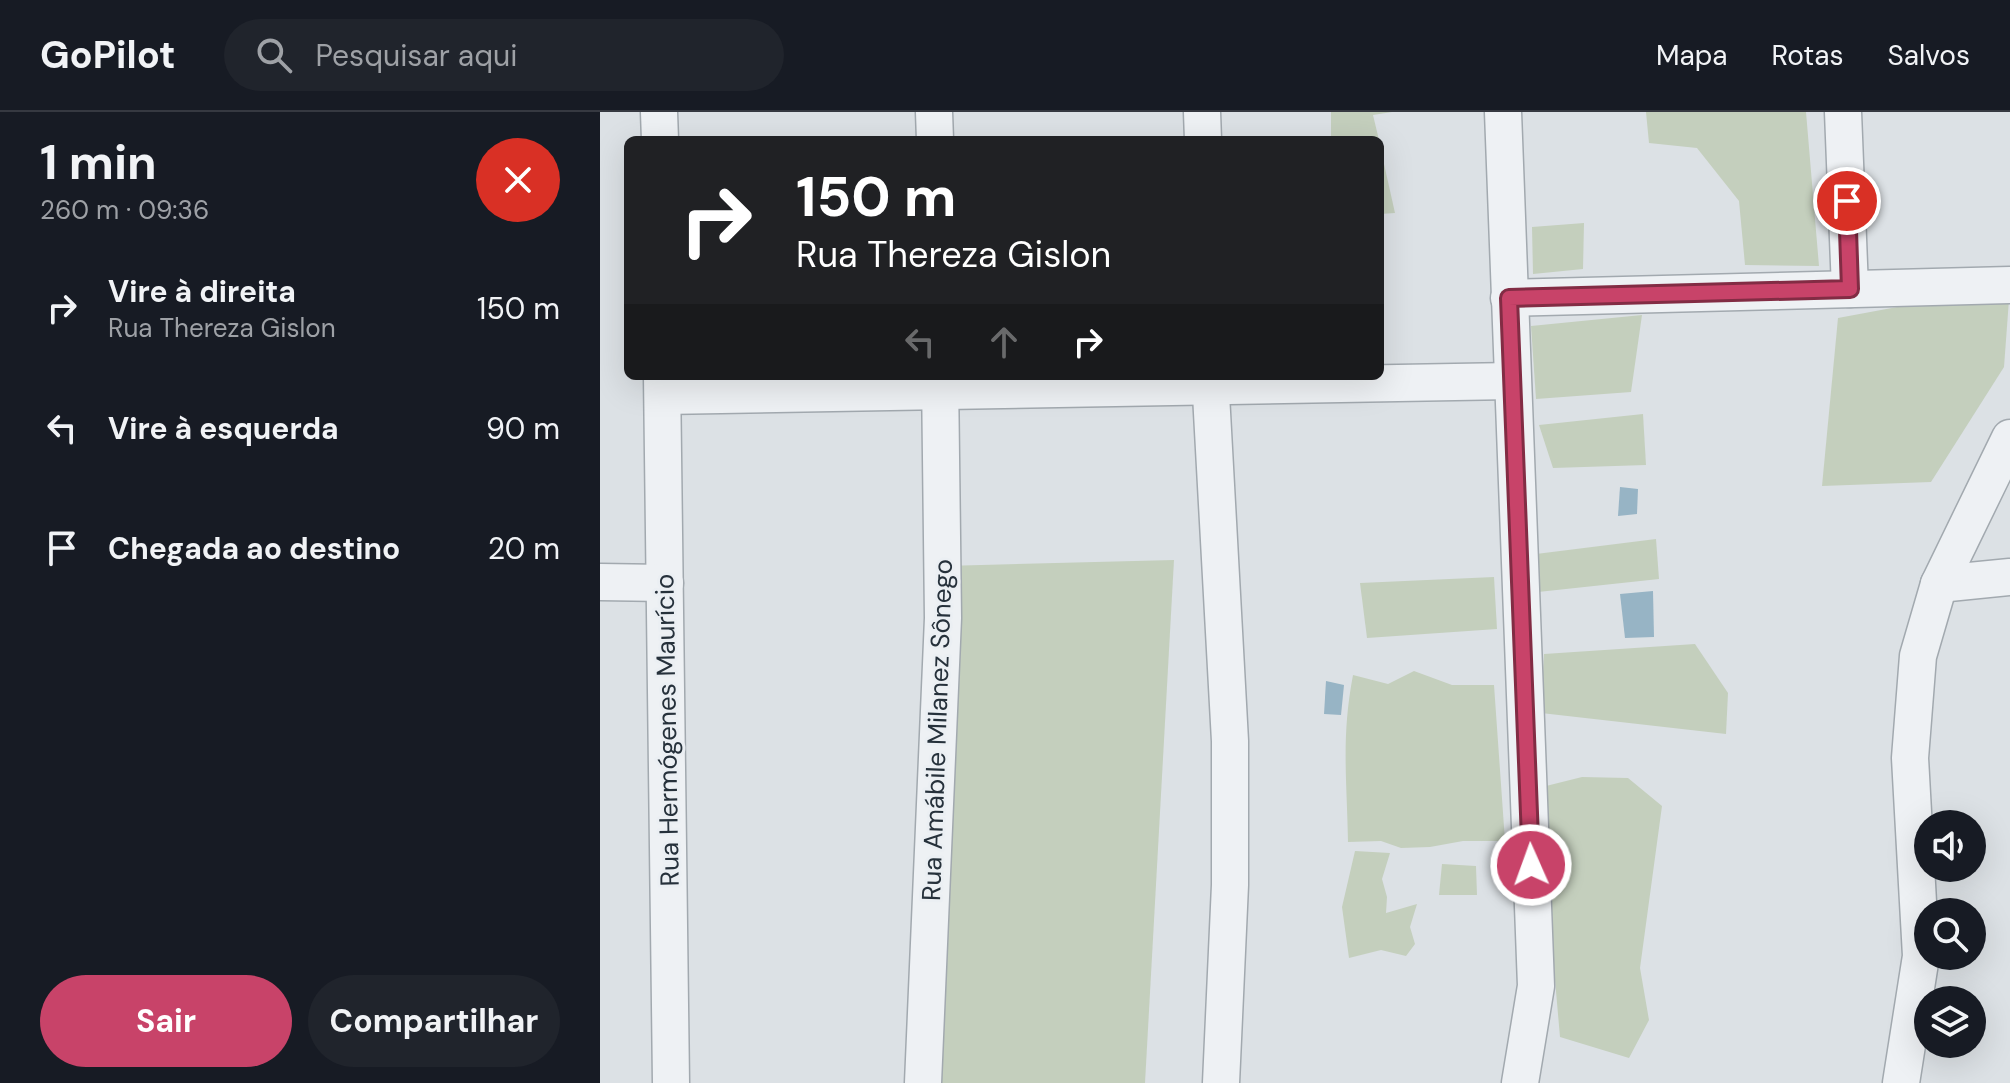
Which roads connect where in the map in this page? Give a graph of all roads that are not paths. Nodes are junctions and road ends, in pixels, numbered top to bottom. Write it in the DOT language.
graph roads {
  1 [pos="659,112"];
  2 [pos="934,112"];
  3 [pos="1202,112"];
  4 [pos="1503,112"];
  5 [pos="1843,112"];
  6 [pos="660,136"];
  7 [pos="935,136"];
  8 [pos="1203,136"];
  9 [pos="2010,285"];
  10 [pos="1850,289"];
  11 [pos="1509,298"];
  12 [pos="1512,381"];
  13 [pos="1210,382"];
  14 [pos="941,385"];
  15 [pos="662,386"];
  16 [pos="2010,438"];
  17 [pos="2010,577"];
  18 [pos="600,582"];
  19 [pos="665,583"];
  20 [pos="1939,584"];
  21 [pos="671,1083"];
  22 [pos="923,1083"];
  23 [pos="1221,1083"];
  24 [pos="1520,1083"];
  25 [pos="1901,1083"];
  1 -- 6 [label="street"];
  2 -- 7 [label="street"];
  3 -- 8 [label="street"];
  4 -- 11 [label="street"];
  5 -- 10 [label="street"];
  9 -- 10 [label="street"];
  10 -- 11 [label="street"];
  11 -- 12 [label="street"];
  12 -- 13 [label="street"];
  12 -- 24 [label="street"];
  13 -- 14 [label="street"];
  13 -- 23 [label="street"];
  14 -- 15 [label="street"];
  14 -- 22 [label="street, Rua Amábile Milanez Sônego"];
  15 -- 19 [label="street, Rua Hermógenes Maurício"];
  16 -- 20 [label="street"];
  17 -- 20 [label="street"];
  18 -- 19 [label="street"];
  19 -- 21 [label="street, Rua Hermógenes Maurício"];
  20 -- 25 [label="street"];
}
